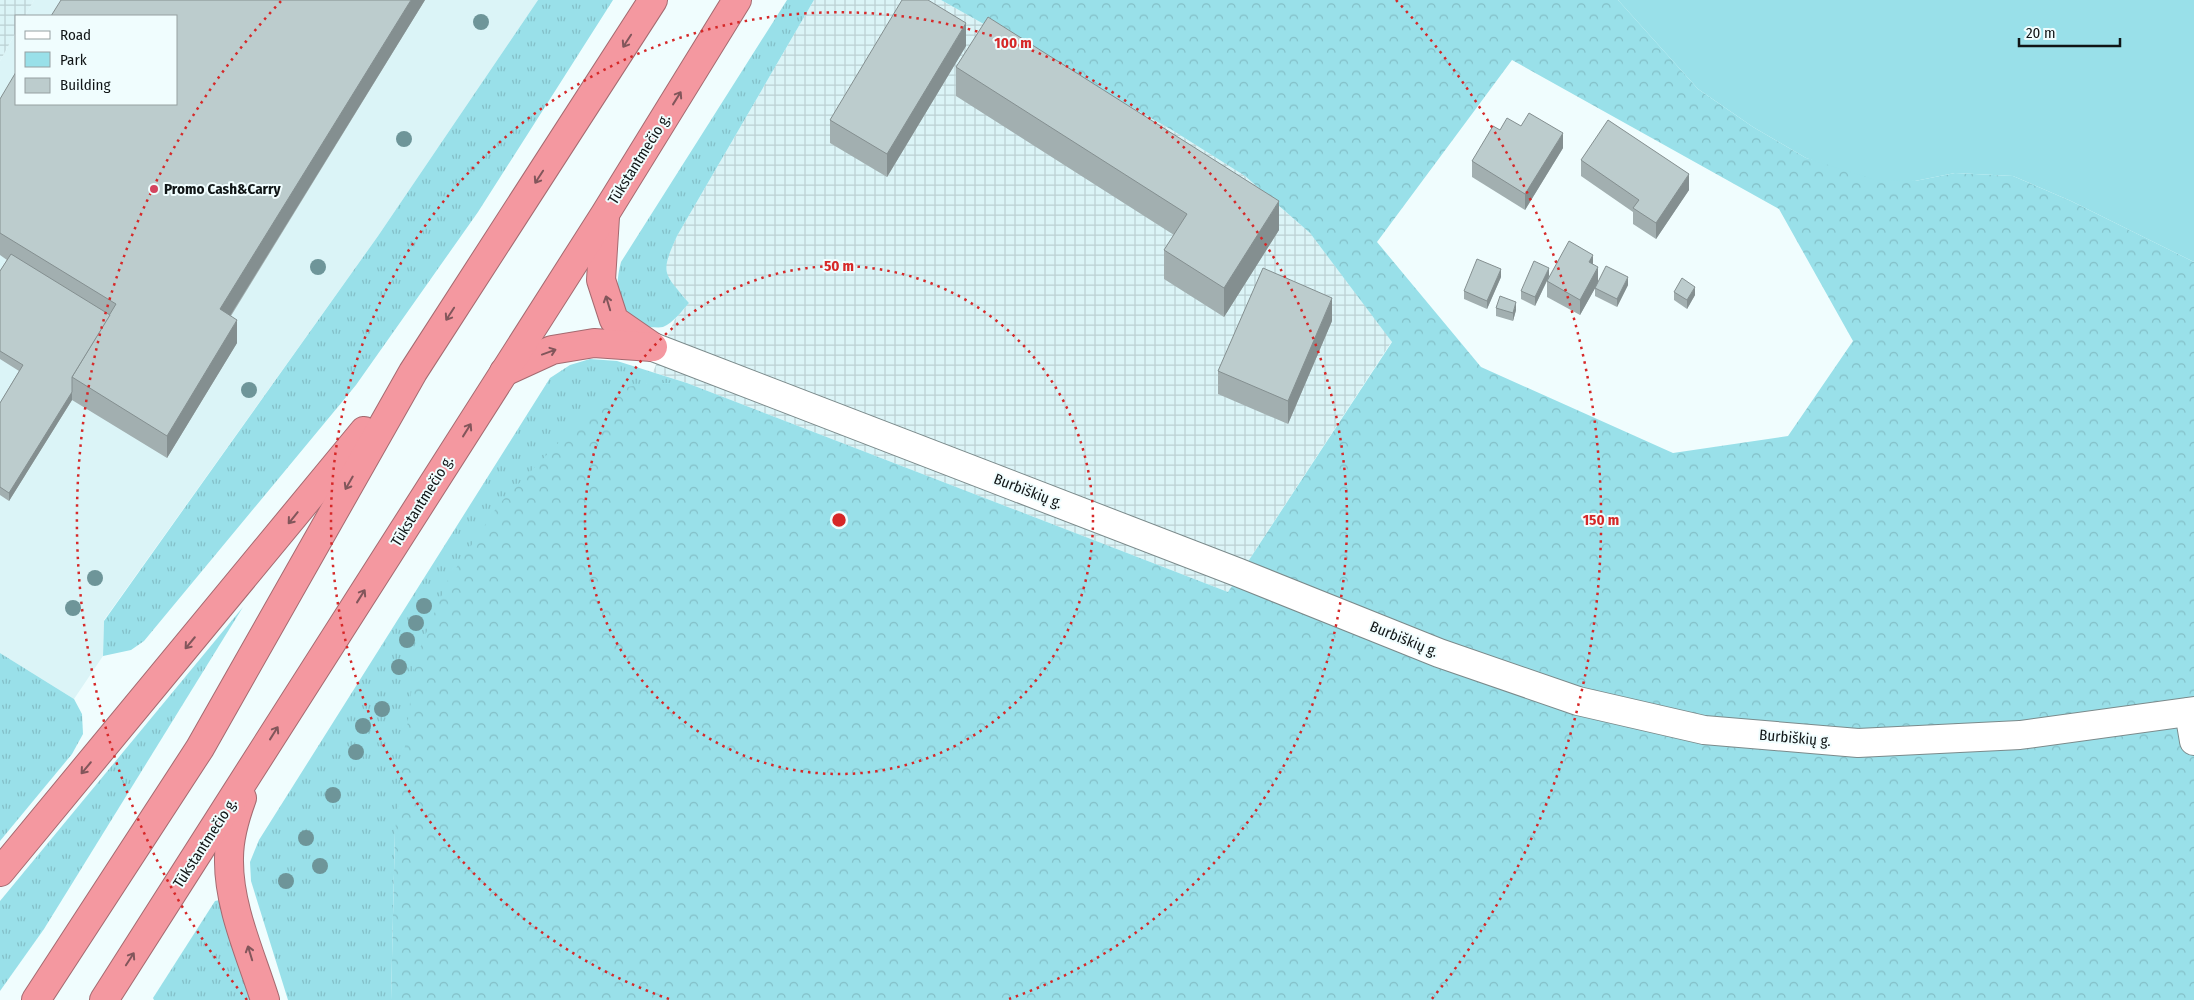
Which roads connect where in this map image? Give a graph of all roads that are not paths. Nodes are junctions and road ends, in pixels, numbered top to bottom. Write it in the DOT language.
graph roads {
  1 [pos="653,0"];
  2 [pos="737,0"];
  3 [pos="605,214"];
  4 [pos="653,347"];
  5 [pos="413,372"];
  6 [pos="504,372"];
  7 [pos="2192,712"];
  8 [pos="2194,741"];
  9 [pos="252,768"];
  10 [pos="0,872"];
  11 [pos="36,1000"];
  12 [pos="104,1000"];
  13 [pos="265,1000"];
  1 -- 5 [label="highway, one-way"];
  3 -- 2 [label="highway, Tūkstantmečio g., one-way"];
  4 -- 3 [label="highway, one-way"];
  3 -- 6 [label="highway, Tūkstantmečio g."];
  6 -- 4 [label="highway, one-way"];
  4 -- 7 [label="street, Burbiškių g."];
  5 -- 10 [label="highway, one-way"];
  5 -- 11 [label="highway, one-way"];
  9 -- 6 [label="highway, Tūkstantmečio g., one-way"];
  7 -- 8 [label="street"];
  12 -- 9 [label="highway, Tūkstantmečio g., one-way"];
  13 -- 9 [label="highway, one-way"];
}
